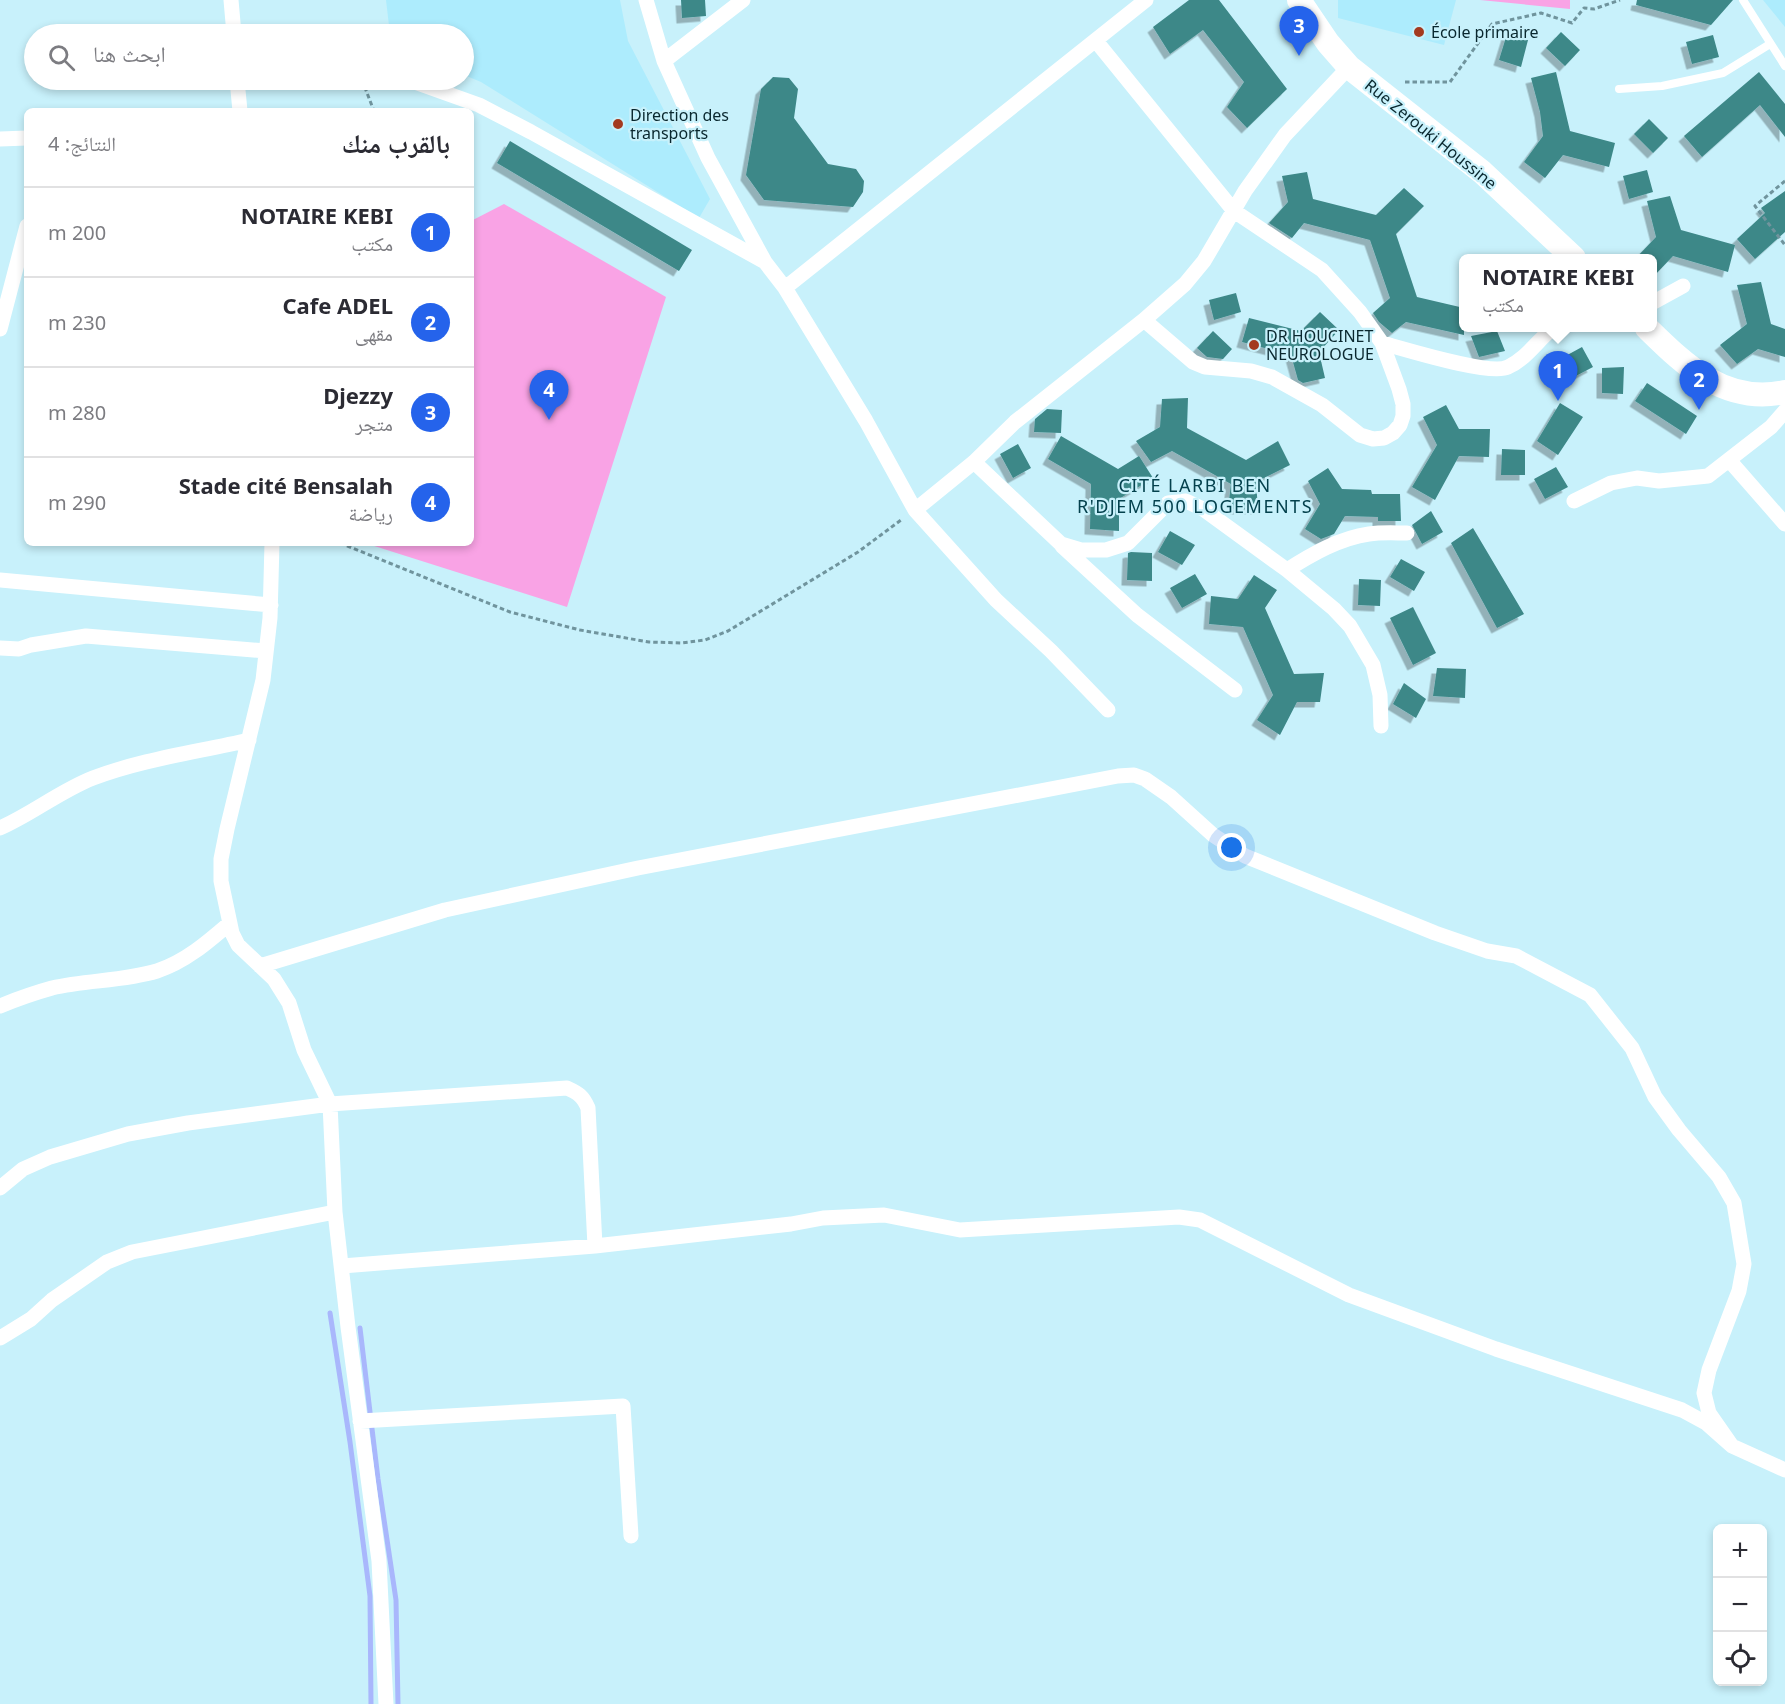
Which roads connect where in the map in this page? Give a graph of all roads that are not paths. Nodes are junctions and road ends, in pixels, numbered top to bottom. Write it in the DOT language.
graph roads {
  1 [pos="231,0"];
  2 [pos="646,0"];
  3 [pos="743,0"];
  4 [pos="1146,0"];
  5 [pos="1299,0"];
  6 [pos="1743,0"];
  7 [pos="233,24"];
  8 [pos="1095,41"];
  9 [pos="1770,44"];
  10 [pos="664,61"];
  11 [pos="1785,66"];
  12 [pos="1349,67"];
  13 [pos="1619,89"];
  14 [pos="238,90"];
  15 [pos="442,90"];
  16 [pos="240,108"];
  17 [pos="24,138"];
  18 [pos="0,139"];
  19 [pos="1234,211"];
  20 [pos="24,235"];
  21 [pos="1570,254"];
  22 [pos="765,262"];
  23 [pos="1683,285"];
  24 [pos="785,288"];
  25 [pos="5,290"];
  26 [pos="1657,301"];
  27 [pos="1144,320"];
  28 [pos="0,329"];
  29 [pos="1548,332"];
  30 [pos="1652,332"];
  31 [pos="1382,343"];
  32 [pos="1785,392"];
  33 [pos="1785,411"];
  34 [pos="1729,460"];
  35 [pos="974,462"];
  36 [pos="1574,501"];
  37 [pos="915,510"];
  38 [pos="1785,524"];
  39 [pos="1407,533"];
  40 [pos="1060,544"];
  41 [pos="272,546"];
  42 [pos="1287,570"];
  43 [pos="0,580"];
  44 [pos="271,605"];
  45 [pos="0,648"];
  46 [pos="266,651"];
  47 [pos="1235,690"];
  48 [pos="1108,710"];
  49 [pos="1381,726"];
  50 [pos="249,740"];
  51 [pos="0,828"];
  52 [pos="230,923"];
  53 [pos="260,966"];
  54 [pos="0,1006"];
  55 [pos="330,1104"];
  56 [pos="0,1188"];
  57 [pos="335,1212"];
  58 [pos="595,1246"];
  59 [pos="342,1266"];
  60 [pos="0,1338"];
  61 [pos="360,1421"];
  62 [pos="1732,1446"];
  63 [pos="1785,1470"];
  64 [pos="631,1536"];
  65 [pos="386,1704"];
  1 -- 7 [label="street"];
  2 -- 10 [label="street"];
  3 -- 10 [label="street"];
  4 -- 8 [label="street"];
  5 -- 12 [label="main road, Rue Zerouki Houssine"];
  6 -- 9 [label="lane"];
  8 -- 19 [label="street"];
  8 -- 24 [label="street"];
  9 -- 11 [label="lane"];
  9 -- 13 [label="lane"];
  10 -- 22 [label="street"];
  12 -- 19 [label="street"];
  12 -- 21 [label="main road, Rue Zerouki Houssine"];
  14 -- 16 [label="street"];
  15 -- 22 [label="street"];
  17 -- 18 [label="street"];
  19 -- 27 [label="street"];
  19 -- 31 [label="street"];
  20 -- 25 [label="street"];
  22 -- 24 [label="street"];
  23 -- 26 [label="street"];
  24 -- 37 [label="street"];
  25 -- 28 [label="street"];
  27 -- 31 [label="street"];
  27 -- 35 [label="street"];
  29 -- 31 [label="street"];
  30 -- 32 [label="main road"];
  33 -- 34 [label="street"];
  34 -- 36 [label="street"];
  34 -- 38 [label="street"];
  35 -- 37 [label="street"];
  35 -- 40 [label="street"];
  37 -- 48 [label="street"];
  39 -- 42 [label="street"];
  40 -- 42 [label="street"];
  40 -- 47 [label="street"];
  41 -- 44 [label="street"];
  42 -- 49 [label="street"];
  43 -- 44 [label="street"];
  44 -- 46 [label="street"];
  45 -- 46 [label="street"];
  46 -- 50 [label="street"];
  50 -- 51 [label="street"];
  50 -- 52 [label="street"];
  52 -- 53 [label="street"];
  52 -- 54 [label="street"];
  53 -- 55 [label="street"];
  53 -- 62 [label="street"];
  55 -- 56 [label="street"];
  55 -- 57 [label="street"];
  55 -- 58 [label="street"];
  57 -- 59 [label="street"];
  57 -- 60 [label="street"];
  58 -- 59 [label="street"];
  58 -- 62 [label="street"];
  59 -- 61 [label="street"];
  61 -- 64 [label="street"];
  61 -- 65 [label="street"];
  62 -- 63 [label="street"];
}
